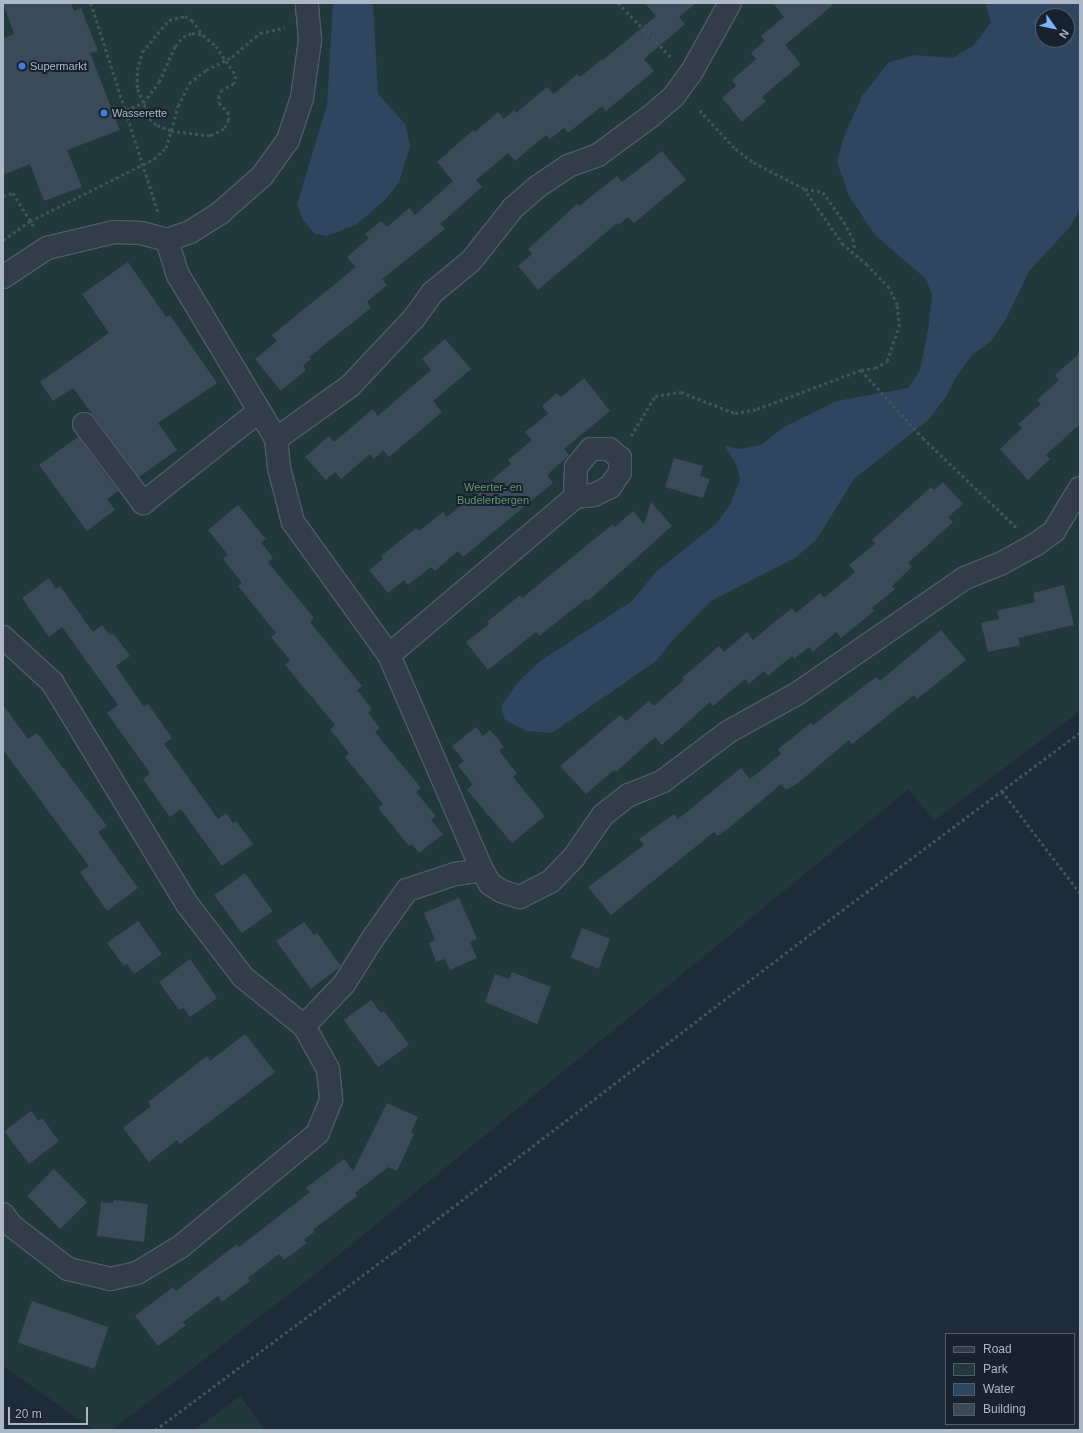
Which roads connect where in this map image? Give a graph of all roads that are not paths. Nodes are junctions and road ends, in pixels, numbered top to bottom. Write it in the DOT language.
graph roads {
  1 [pos="307,3"];
  2 [pos="730,3"];
  3 [pos="167,240"];
  4 [pos="3,277"];
  5 [pos="259,411"];
  6 [pos="84,424"];
  7 [pos="276,439"];
  8 [pos="1080,488"];
  9 [pos="575,497"];
  10 [pos="3,637"];
  11 [pos="389,655"];
  12 [pos="482,870"];
  13 [pos="304,1026"];
  14 [pos="3,1214"];
  1 -- 3 [label="lane"];
  2 -- 7 [label="lane"];
  3 -- 4 [label="lane"];
  3 -- 5 [label="lane"];
  5 -- 6 [label="lane"];
  5 -- 7 [label="lane"];
  7 -- 11 [label="lane"];
  8 -- 12 [label="lane"];
  9 -- 9 [label="lane"];
  9 -- 11 [label="lane"];
  10 -- 13 [label="lane"];
  11 -- 12 [label="lane"];
  12 -- 13 [label="lane"];
  13 -- 14 [label="lane"];
}
